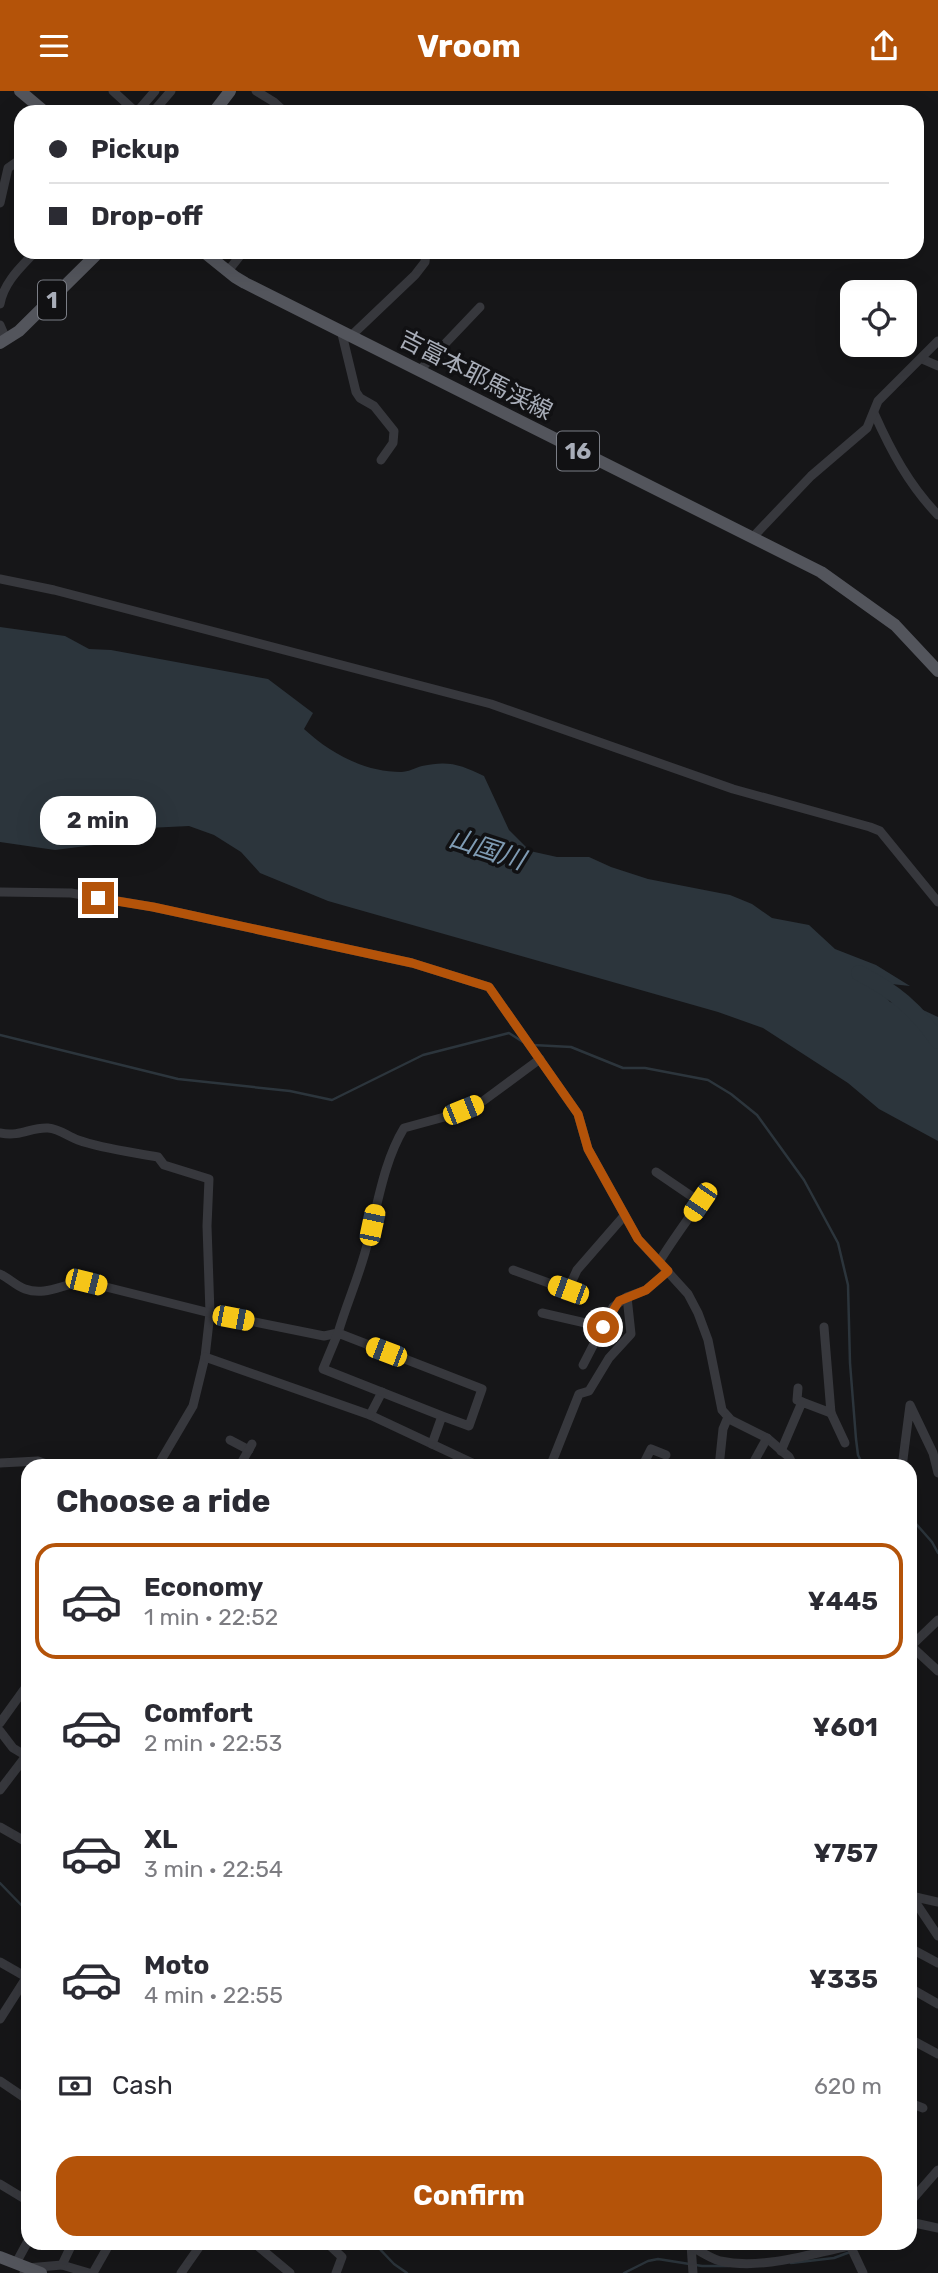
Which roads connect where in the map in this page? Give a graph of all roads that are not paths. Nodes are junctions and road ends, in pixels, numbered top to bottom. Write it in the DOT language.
graph roads {
  1 [pos="20,91"];
  2 [pos="113,91"];
  3 [pos="155,91"];
  4 [pos="171,91"];
  5 [pos="230,91"];
  6 [pos="256,91"];
  7 [pos="37,105"];
  8 [pos="128,105"];
  9 [pos="142,105"];
  10 [pos="159,105"];
  11 [pos="219,105"];
  12 [pos="277,105"];
  13 [pos="4,166"];
  14 [pos="0,203"];
  15 [pos="28,259"];
  16 [pos="92,259"];
  17 [pos="213,259"];
  18 [pos="237,259"];
  19 [pos="425,259"];
  20 [pos="228,271"];
  21 [pos="0,304"];
  22 [pos="480,307"];
  23 [pos="0,325"];
  24 [pos="347,332"];
  25 [pos="3,341"];
  26 [pos="938,341"];
  27 [pos="922,359"];
  28 [pos="938,366"];
  29 [pos="420,370"];
  30 [pos="874,413"];
  31 [pos="381,460"];
  32 [pos="938,515"];
  33 [pos="752,538"];
  34 [pos="0,579"];
  35 [pos="938,671"];
  36 [pos="0,892"];
  37 [pos="938,902"];
  38 [pos="540,1059"];
  39 [pos="0,1133"];
  40 [pos="656,1172"];
  41 [pos="624,1216"];
  42 [pos="659,1262"];
  43 [pos="513,1270"];
  44 [pos="668,1271"];
  45 [pos="0,1275"];
  46 [pos="627,1297"];
  47 [pos="210,1313"];
  48 [pos="542,1313"];
  49 [pos="603,1327"];
  50 [pos="824,1327"];
  51 [pos="338,1333"];
  52 [pos="205,1357"];
  53 [pos="583,1365"];
  54 [pos="798,1388"];
  55 [pos="382,1392"];
  56 [pos="802,1402"];
  57 [pos="831,1413"];
  58 [pos="370,1415"];
  59 [pos="442,1416"];
  60 [pos="728,1417"];
  61 [pos="766,1438"];
  62 [pos="230,1440"];
  63 [pos="845,1443"];
  64 [pos="432,1444"];
  65 [pos="781,1451"];
  66 [pos="666,1455"];
  67 [pos="162,1459"];
  68 [pos="243,1459"];
  69 [pos="464,1459"];
  70 [pos="553,1459"];
  71 [pos="646,1459"];
  72 [pos="720,1459"];
  73 [pos="755,1459"];
  74 [pos="788,1459"];
  75 [pos="903,1459"];
  76 [pos="21,1462"];
  77 [pos="0,1463"];
  78 [pos="938,1473"];
  79 [pos="938,1620"];
  80 [pos="917,1640"];
  81 [pos="917,1652"];
  82 [pos="938,1671"];
  83 [pos="21,1693"];
  84 [pos="0,1723"];
  85 [pos="0,1731"];
  86 [pos="21,1753"];
  87 [pos="21,1764"];
  88 [pos="0,1790"];
  89 [pos="0,1827"];
  90 [pos="21,1839"];
  91 [pos="917,1897"];
  92 [pos="938,1902"];
  93 [pos="917,1905"];
  94 [pos="938,1936"];
  95 [pos="917,1952"];
  96 [pos="0,1963"];
  97 [pos="938,1963"];
  98 [pos="21,1974"];
  99 [pos="21,1986"];
  100 [pos="917,1992"];
  101 [pos="938,2004"];
  102 [pos="0,2019"];
  103 [pos="917,2043"];
  104 [pos="938,2054"];
  105 [pos="0,2081"];
  106 [pos="21,2095"];
  107 [pos="917,2106"];
  108 [pos="923,2108"];
  109 [pos="938,2170"];
  110 [pos="0,2185"];
  111 [pos="917,2194"];
  112 [pos="21,2197"];
  113 [pos="917,2223"];
  114 [pos="938,2228"];
  115 [pos="29,2250"];
  116 [pos="69,2250"];
  117 [pos="106,2250"];
  118 [pos="197,2250"];
  119 [pos="262,2250"];
  120 [pos="334,2250"];
  121 [pos="691,2250"];
  122 [pos="701,2250"];
  123 [pos="827,2250"];
  124 [pos="852,2250"];
  125 [pos="0,2257"];
  126 [pos="62,2265"];
  127 [pos="30,2270"];
  128 [pos="91,2273"];
  129 [pos="181,2273"];
  130 [pos="290,2273"];
  131 [pos="336,2273"];
  132 [pos="693,2273"];
  133 [pos="863,2273"];
  1 -- 7 [label="main road"];
  2 -- 8 [label="street"];
  3 -- 9 [label="street"];
  4 -- 10 [label="street"];
  5 -- 11 [label="main road"];
  6 -- 12 [label="street"];
  13 -- 14 [label="street"];
  15 -- 21 [label="street"];
  16 -- 25 [label="main road, 1"];
  17 -- 20 [label="main road, 吉富本耶馬渓線 / 16"];
  18 -- 20 [label="street"];
  19 -- 24 [label="street"];
  20 -- 24 [label="main road, 吉富本耶馬渓線 / 16"];
  22 -- 29 [label="street"];
  23 -- 25 [label="street"];
  24 -- 29 [label="main road, 吉富本耶馬渓線 / 16"];
  24 -- 31 [label="street"];
  26 -- 27 [label="street"];
  27 -- 28 [label="street"];
  27 -- 30 [label="street"];
  29 -- 33 [label="main road, 吉富本耶馬渓線 / 16"];
  30 -- 32 [label="street"];
  30 -- 33 [label="street"];
  33 -- 35 [label="main road, 吉富本耶馬渓線 / 16"];
  34 -- 37 [label="street"];
  36 -- 38 [label="street"];
  38 -- 41 [label="street"];
  38 -- 51 [label="street"];
  39 -- 47 [label="street"];
  40 -- 42 [label="street"];
  41 -- 42 [label="street"];
  41 -- 43 [label="street"];
  42 -- 44 [label="street"];
  44 -- 46 [label="street"];
  44 -- 60 [label="street"];
  45 -- 47 [label="street"];
  46 -- 49 [label="street"];
  46 -- 70 [label="street"];
  47 -- 51 [label="street"];
  47 -- 52 [label="street"];
  48 -- 49 [label="street"];
  49 -- 53 [label="street"];
  50 -- 57 [label="street"];
  51 -- 55 [label="street"];
  51 -- 59 [label="street"];
  52 -- 58 [label="street"];
  52 -- 67 [label="street"];
  54 -- 56 [label="street"];
  55 -- 58 [label="street"];
  55 -- 59 [label="street"];
  56 -- 57 [label="street"];
  56 -- 65 [label="street"];
  57 -- 63 [label="street"];
  58 -- 64 [label="street"];
  59 -- 64 [label="street"];
  60 -- 61 [label="street"];
  60 -- 72 [label="street"];
  61 -- 65 [label="street"];
  61 -- 73 [label="street"];
  62 -- 68 [label="street"];
  64 -- 69 [label="street"];
  65 -- 74 [label="street"];
  66 -- 71 [label="street"];
  75 -- 78 [label="street"];
  76 -- 77 [label="street"];
  79 -- 80 [label="street"];
  81 -- 82 [label="street"];
  83 -- 84 [label="street"];
  85 -- 86 [label="street"];
  87 -- 88 [label="street"];
  89 -- 90 [label="street"];
  91 -- 92 [label="street"];
  93 -- 94 [label="street"];
  95 -- 97 [label="street"];
  96 -- 98 [label="street"];
  99 -- 102 [label="street"];
  100 -- 101 [label="street"];
  103 -- 104 [label="street"];
  105 -- 106 [label="street"];
  107 -- 108 [label="street"];
  109 -- 111 [label="street"];
  110 -- 112 [label="street"];
  113 -- 114 [label="street"];
  115 -- 127 [label="street"];
  116 -- 126 [label="street"];
  117 -- 128 [label="street"];
  118 -- 129 [label="street"];
  119 -- 130 [label="street"];
  120 -- 131 [label="street"];
  121 -- 132 [label="street"];
  122 -- 123 [label="street"];
  124 -- 133 [label="street"];
  125 -- 127 [label="main road"];
  126 -- 127 [label="street"];
  126 -- 128 [label="street"];
}
